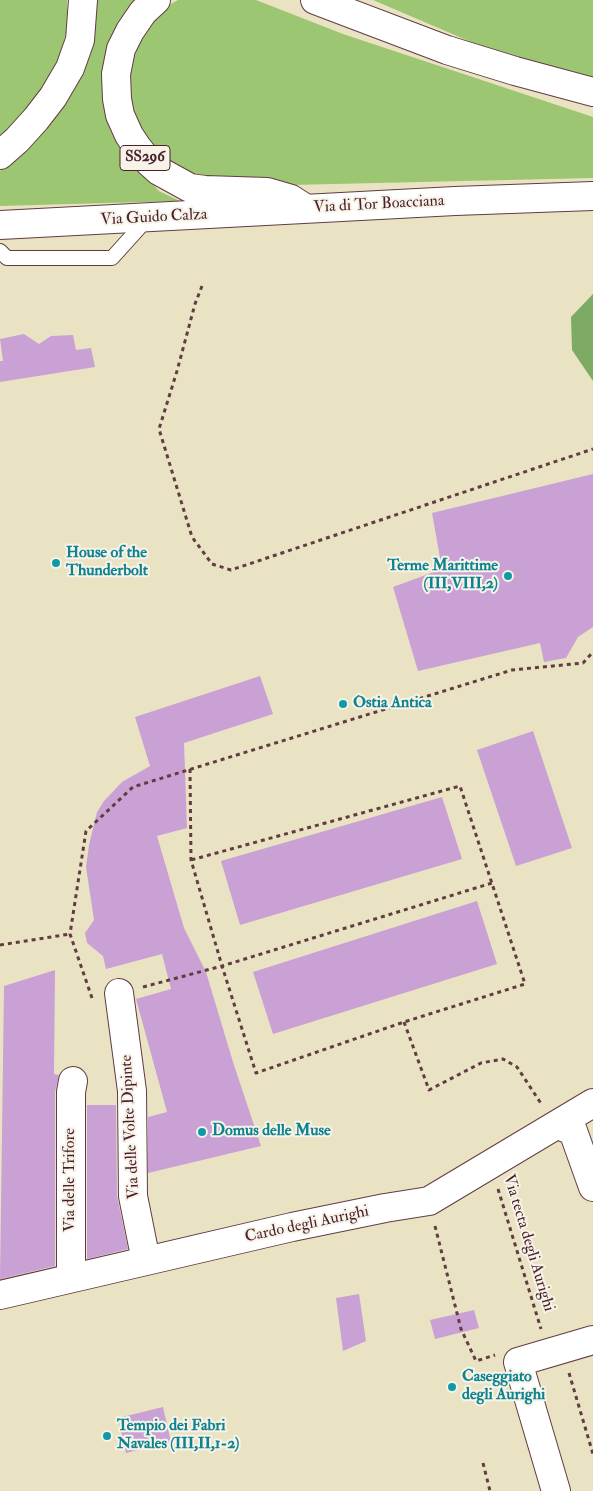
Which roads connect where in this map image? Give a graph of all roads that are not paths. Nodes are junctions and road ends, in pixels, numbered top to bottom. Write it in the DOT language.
graph roads {
  1 [pos="83,0"];
  2 [pos="156,0"];
  3 [pos="315,0"];
  4 [pos="593,92"];
  5 [pos="0,155"];
  6 [pos="593,196"];
  7 [pos="308,210"];
  8 [pos="148,218"];
  9 [pos="0,225"];
  10 [pos="0,251"];
  11 [pos="119,993"];
  12 [pos="73,1081"];
  13 [pos="593,1102"];
  14 [pos="558,1125"];
  15 [pos="593,1188"];
  16 [pos="146,1261"];
  17 [pos="71,1278"];
  18 [pos="0,1295"];
  19 [pos="593,1340"];
  20 [pos="556,1491"];
  1 -- 5 [label="main road"];
  2 -- 7 [label="main road, Via di Tor Boacciana / SS296"];
  3 -- 4 [label="main road"];
  6 -- 7 [label="main road, Via di Tor Boacciana"];
  7 -- 8 [label="main road, Via Guido Calza"];
  8 -- 9 [label="main road, Via Guido Calza"];
  8 -- 10 [label="lane"];
  11 -- 16 [label="main road, Via delle Volte Dipinte"];
  12 -- 17 [label="main road, Via delle Trifore"];
  13 -- 14 [label="main road, Cardo degli Aurighi"];
  14 -- 15 [label="main road"];
  14 -- 16 [label="main road, Cardo degli Aurighi"];
  16 -- 17 [label="main road, Cardo degli Aurighi"];
  17 -- 18 [label="main road, Cardo degli Aurighi"];
  19 -- 20 [label="main road"];
}
